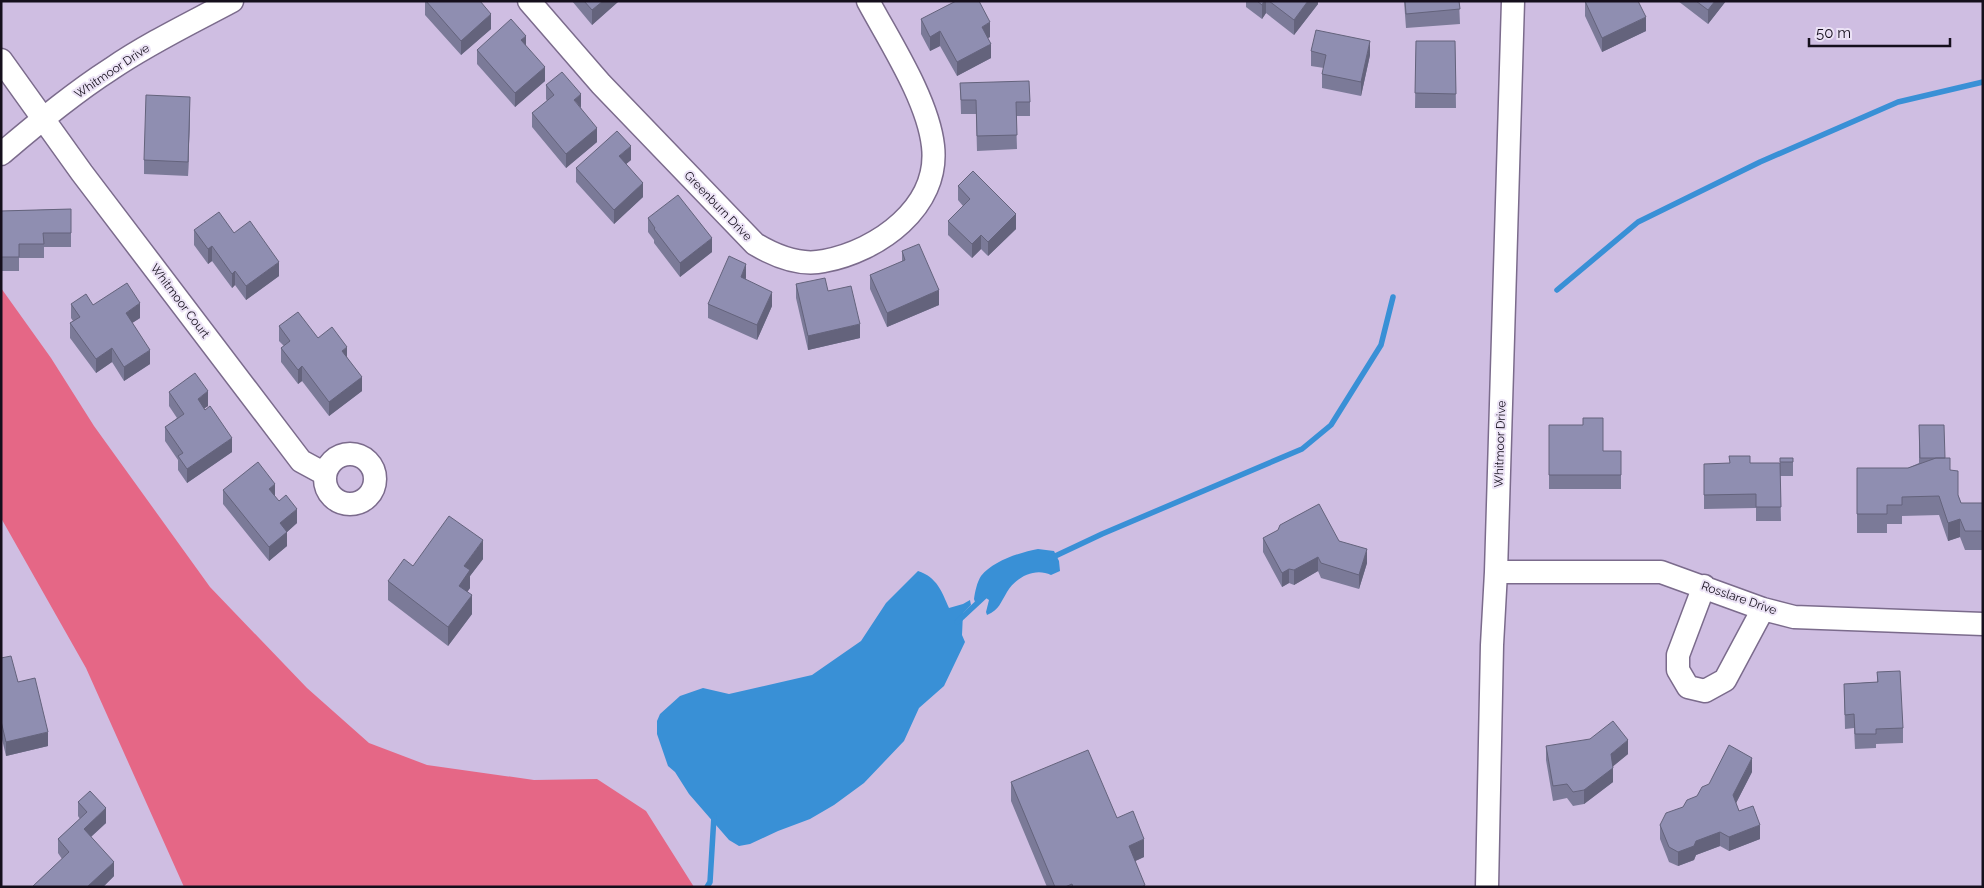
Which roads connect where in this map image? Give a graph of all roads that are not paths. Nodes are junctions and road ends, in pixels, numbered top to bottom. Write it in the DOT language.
graph roads {
  1 [pos="232,1"];
  2 [pos="529,1"];
  3 [pos="868,1"];
  4 [pos="1513,1"];
  5 [pos="1,60"];
  6 [pos="44,118"];
  7 [pos="1,154"];
  8 [pos="325,474"];
  9 [pos="1496,572"];
  10 [pos="1704,586"];
  11 [pos="1763,609"];
  12 [pos="1983,624"];
  13 [pos="1487,887"];
  1 -- 6 [label="street, Whitmoor Drive"];
  2 -- 3 [label="street, Greenburn Drive"];
  4 -- 9 [label="street, Whitmoor Drive"];
  5 -- 6 [label="street, Whitmoor Court"];
  6 -- 7 [label="street, Whitmoor Drive"];
  6 -- 8 [label="street, Whitmoor Court"];
  9 -- 10 [label="street, Rosslare Drive"];
  9 -- 13 [label="street, Whitmoor Drive"];
  10 -- 11 [label="street, Rosslare Drive"];
  10 -- 11 [label="street"];
  11 -- 12 [label="street, Rosslare Drive"];
}
